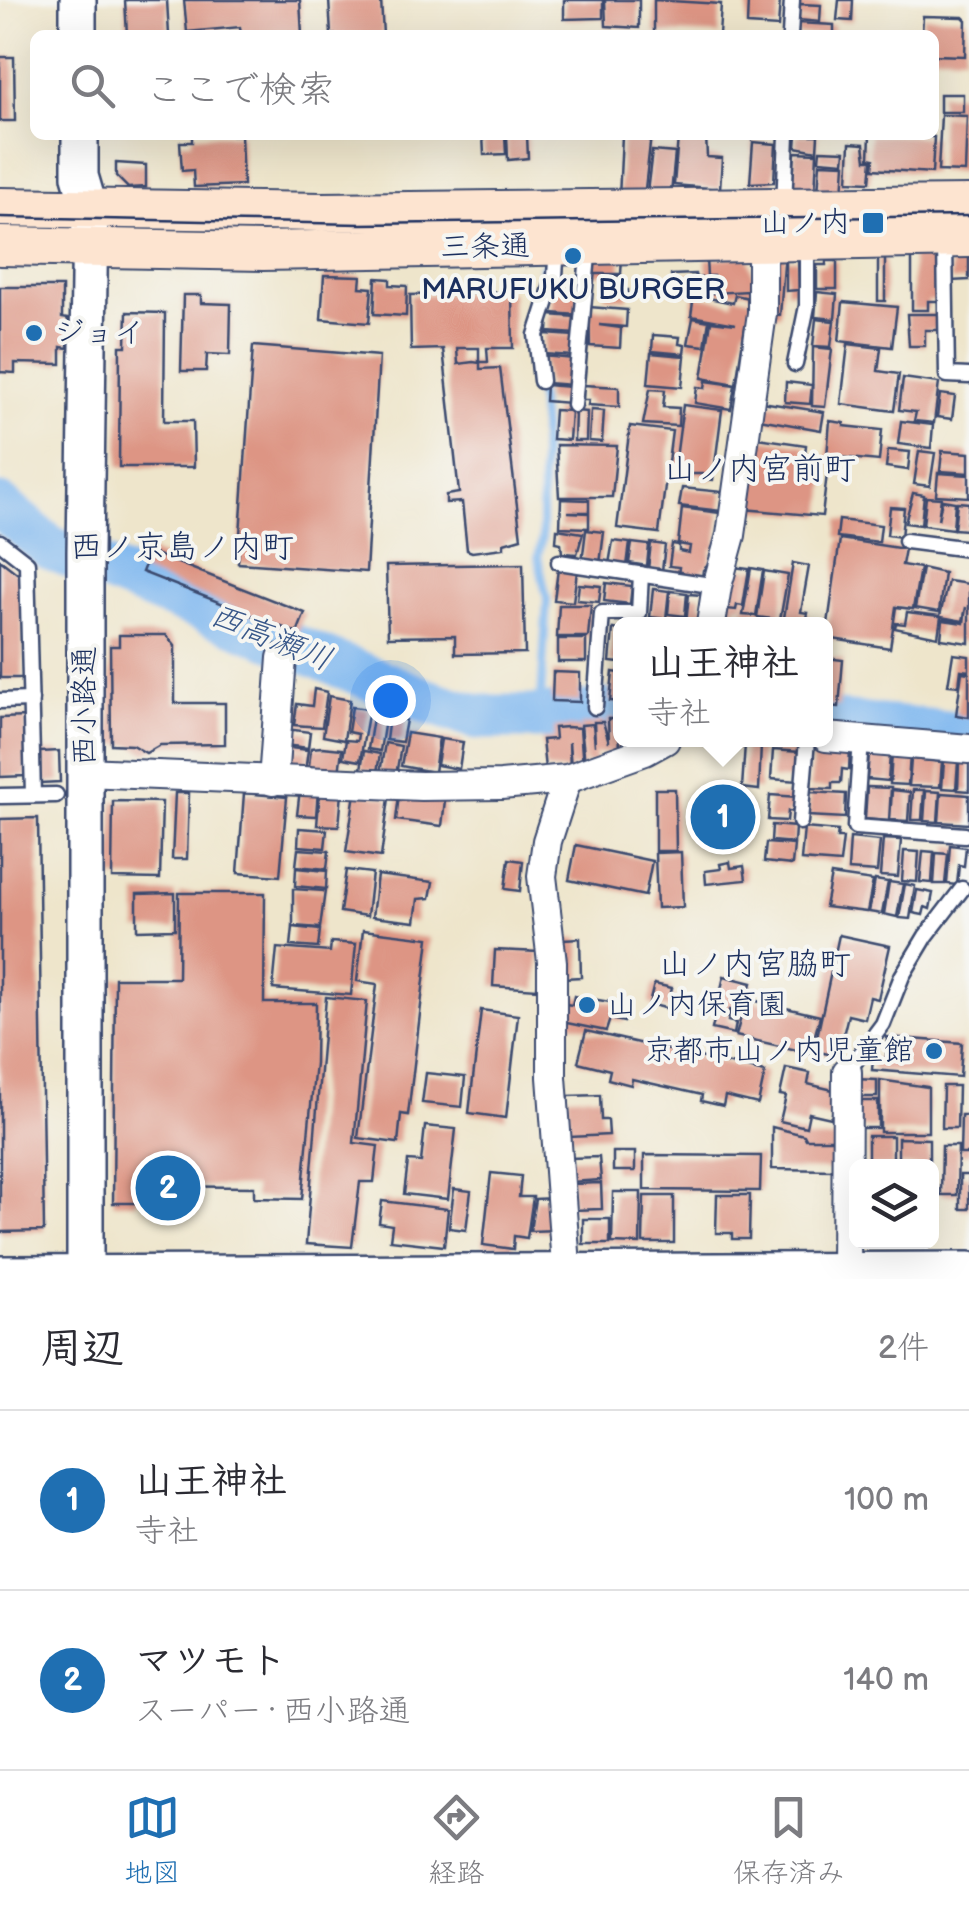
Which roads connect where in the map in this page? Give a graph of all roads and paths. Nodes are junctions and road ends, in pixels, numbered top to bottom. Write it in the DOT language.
graph roads {
  1 [pos="78,0"];
  2 [pos="792,0"];
  3 [pos="78,30"];
  4 [pos="790,30"];
  5 [pos="80,140"];
  6 [pos="787,140"];
  7 [pos="969,205"];
  8 [pos="0,206"];
  9 [pos="90,210"];
  10 [pos="780,227"];
  11 [pos="957,238"];
  12 [pos="574,245"];
  13 [pos="0,246"];
  14 [pos="90,248"];
  15 [pos="795,364"];
  16 [pos="969,376"];
  17 [pos="541,381"];
  18 [pos="574,405"];
  19 [pos="906,540"];
  20 [pos="0,542"];
  21 [pos="969,549"];
  22 [pos="560,562"];
  23 [pos="640,574"];
  24 [pos="716,586"];
  25 [pos="712,617"];
  26 [pos="282,658"];
  27 [pos="0,700"];
  28 [pos="31,700"];
  29 [pos="595,707"];
  30 [pos="833,738"];
  31 [pos="861,740"];
  32 [pos="653,747"];
  33 [pos="806,747"];
  34 [pos="969,748"];
  35 [pos="84,772"];
  36 [pos="567,778"];
  37 [pos="273,781"];
  38 [pos="56,795"];
  39 [pos="0,796"];
  40 [pos="33,796"];
  41 [pos="800,822"];
  42 [pos="965,835"];
  43 [pos="962,889"];
  44 [pos="846,1072"];
  45 [pos="969,1270"];
  46 [pos="0,1274"];
  47 [pos="513,1275"];
  48 [pos="567,1275"];
  49 [pos="846,1275"];
  50 [pos="85,1277"];
  1 -- 3 [label="street"];
  2 -- 4 [label="lane"];
  5 -- 9 [label="street, 西小路通"];
  6 -- 10 [label="lane"];
  7 -- 10 [label="main road, 三条通"];
  8 -- 9 [label="main road, 三条通"];
  9 -- 10 [label="main road, 三条通"];
  9 -- 14 [label="street, 西小路通"];
  10 -- 11 [label="main road, 三条通"];
  10 -- 12 [label="main road, 三条通"];
  10 -- 15 [label="lane"];
  10 -- 24 [label="street"];
  11 -- 16 [label="lane"];
  12 -- 14 [label="main road, 三条通"];
  12 -- 17 [label="lane"];
  12 -- 18 [label="lane"];
  13 -- 14 [label="main road, 三条通"];
  14 -- 35 [label="street, 西小路通"];
  19 -- 21 [label="lane"];
  20 -- 28 [label="lane"];
  22 -- 23 [label="lane"];
  23 -- 24 [label="lane"];
  23 -- 29 [label="lane"];
  24 -- 25 [label="street"];
  26 -- 37 [label="street"];
  27 -- 28 [label="lane"];
  28 -- 40 [label="lane"];
  30 -- 31 [label="street"];
  31 -- 34 [label="street"];
  31 -- 42 [label="lane"];
  32 -- 36 [label="street"];
  33 -- 41 [label="lane"];
  35 -- 37 [label="street"];
  35 -- 50 [label="street, 西小路通"];
  36 -- 37 [label="street"];
  36 -- 48 [label="street"];
  38 -- 40 [label="lane"];
  39 -- 40 [label="lane"];
  43 -- 44 [label="lane"];
  44 -- 49 [label="street"];
  45 -- 49 [label="street"];
  46 -- 50 [label="street"];
  47 -- 48 [label="street"];
  47 -- 50 [label="street"];
  48 -- 49 [label="street"];
}
